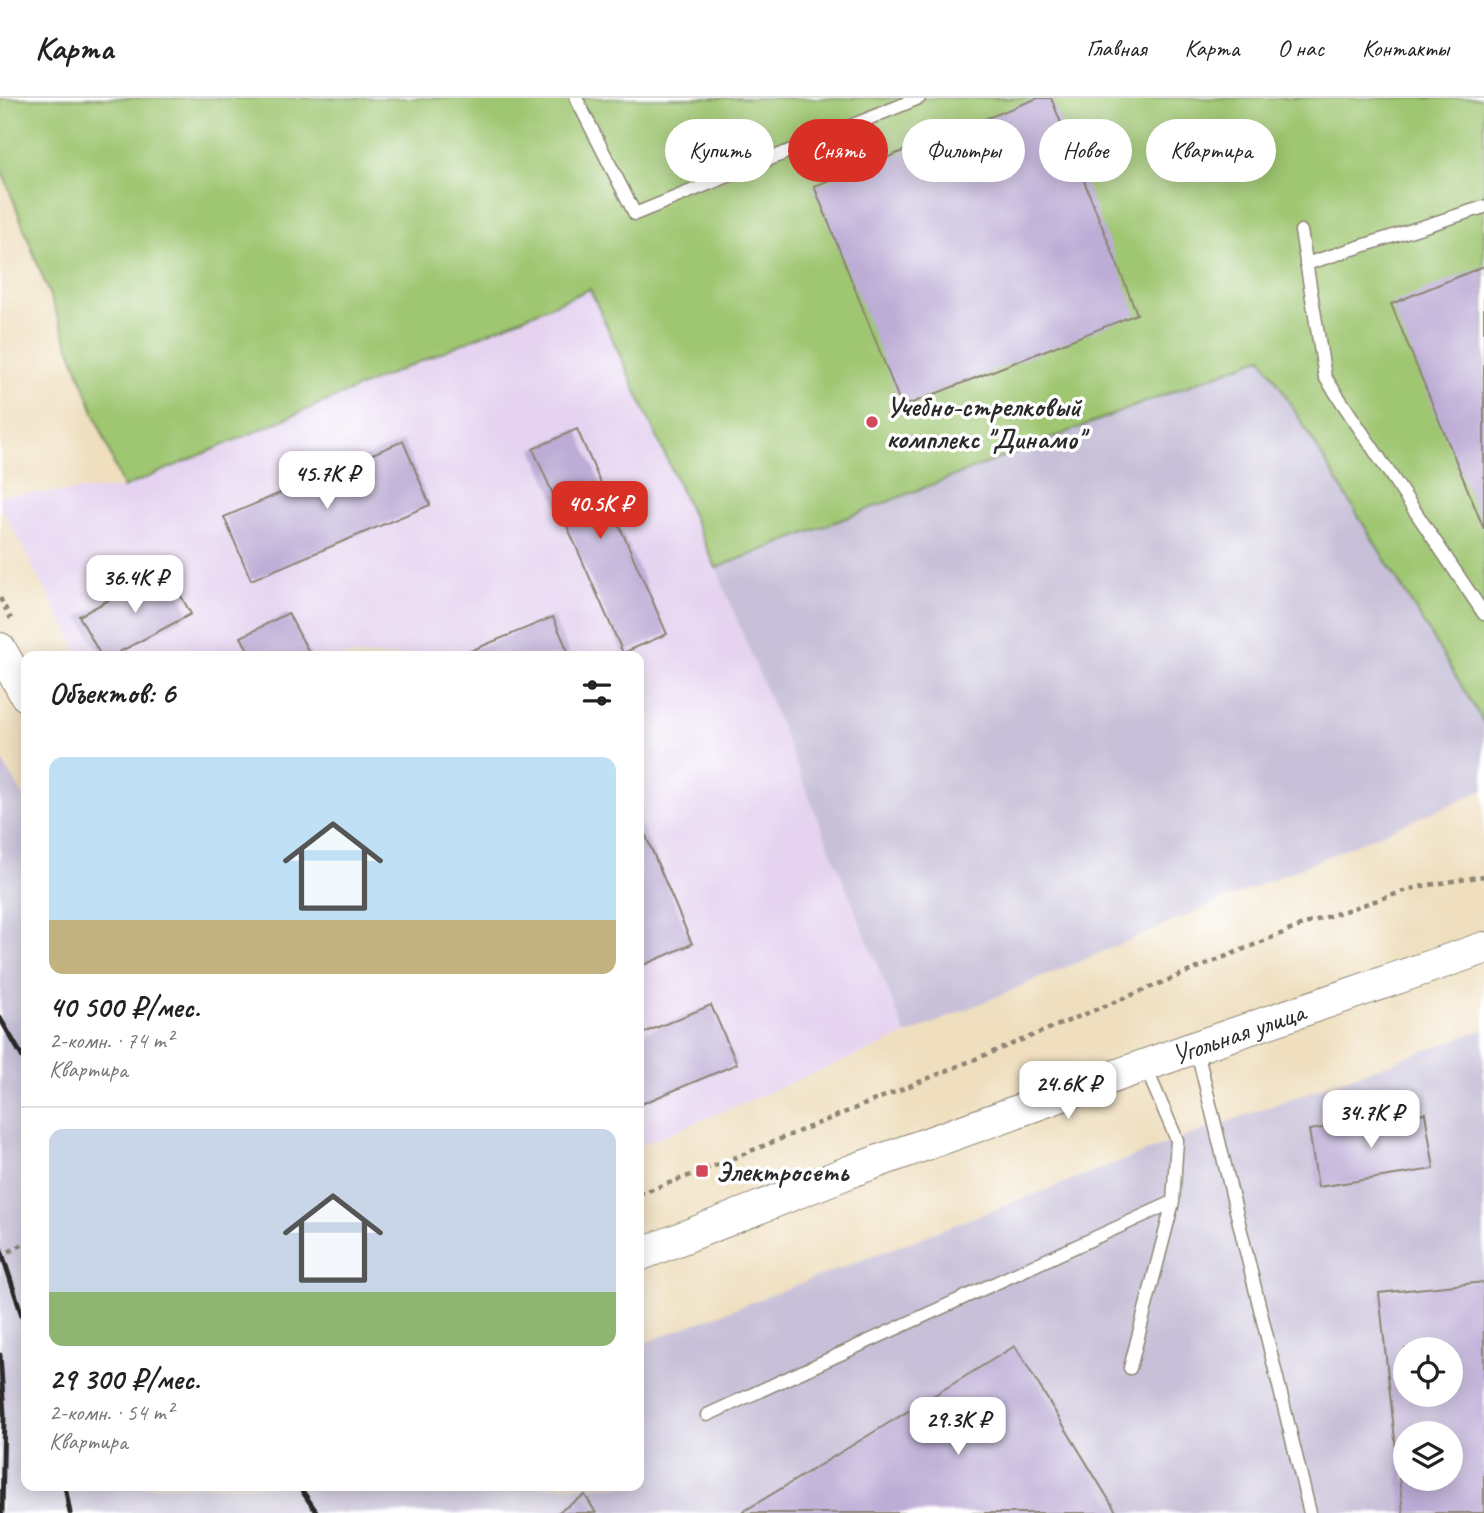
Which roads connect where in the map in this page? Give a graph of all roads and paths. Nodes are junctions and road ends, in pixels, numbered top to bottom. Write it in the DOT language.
graph roads {
  1 [pos="576,98"];
  2 [pos="919,98"];
  3 [pos="1484,206"];
  4 [pos="1301,231"];
  5 [pos="1307,264"];
  6 [pos="1484,614"];
  7 [pos="0,649"];
  8 [pos="21,686"];
  9 [pos="1484,876"];
  10 [pos="1484,948"];
  11 [pos="1196,1047"];
  12 [pos="1144,1066"];
  13 [pos="644,1192"];
  14 [pos="1173,1202"];
  15 [pos="21,1246"];
  16 [pos="644,1253"];
  17 [pos="0,1256"];
  18 [pos="1130,1368"];
  19 [pos="707,1415"];
  20 [pos="1310,1513"];
  1 -- 2 [label="lane"];
  3 -- 5 [label="lane"];
  4 -- 5 [label="lane"];
  5 -- 6 [label="lane"];
  7 -- 8 [label="street"];
  9 -- 13 [label="path"];
  10 -- 11 [label="street, Угольная улица"];
  11 -- 12 [label="street, Угольная улица"];
  11 -- 20 [label="lane"];
  12 -- 14 [label="lane"];
  12 -- 16 [label="street, Угольная улица"];
  14 -- 18 [label="lane"];
  14 -- 19 [label="lane"];
  15 -- 17 [label="path"];
}
